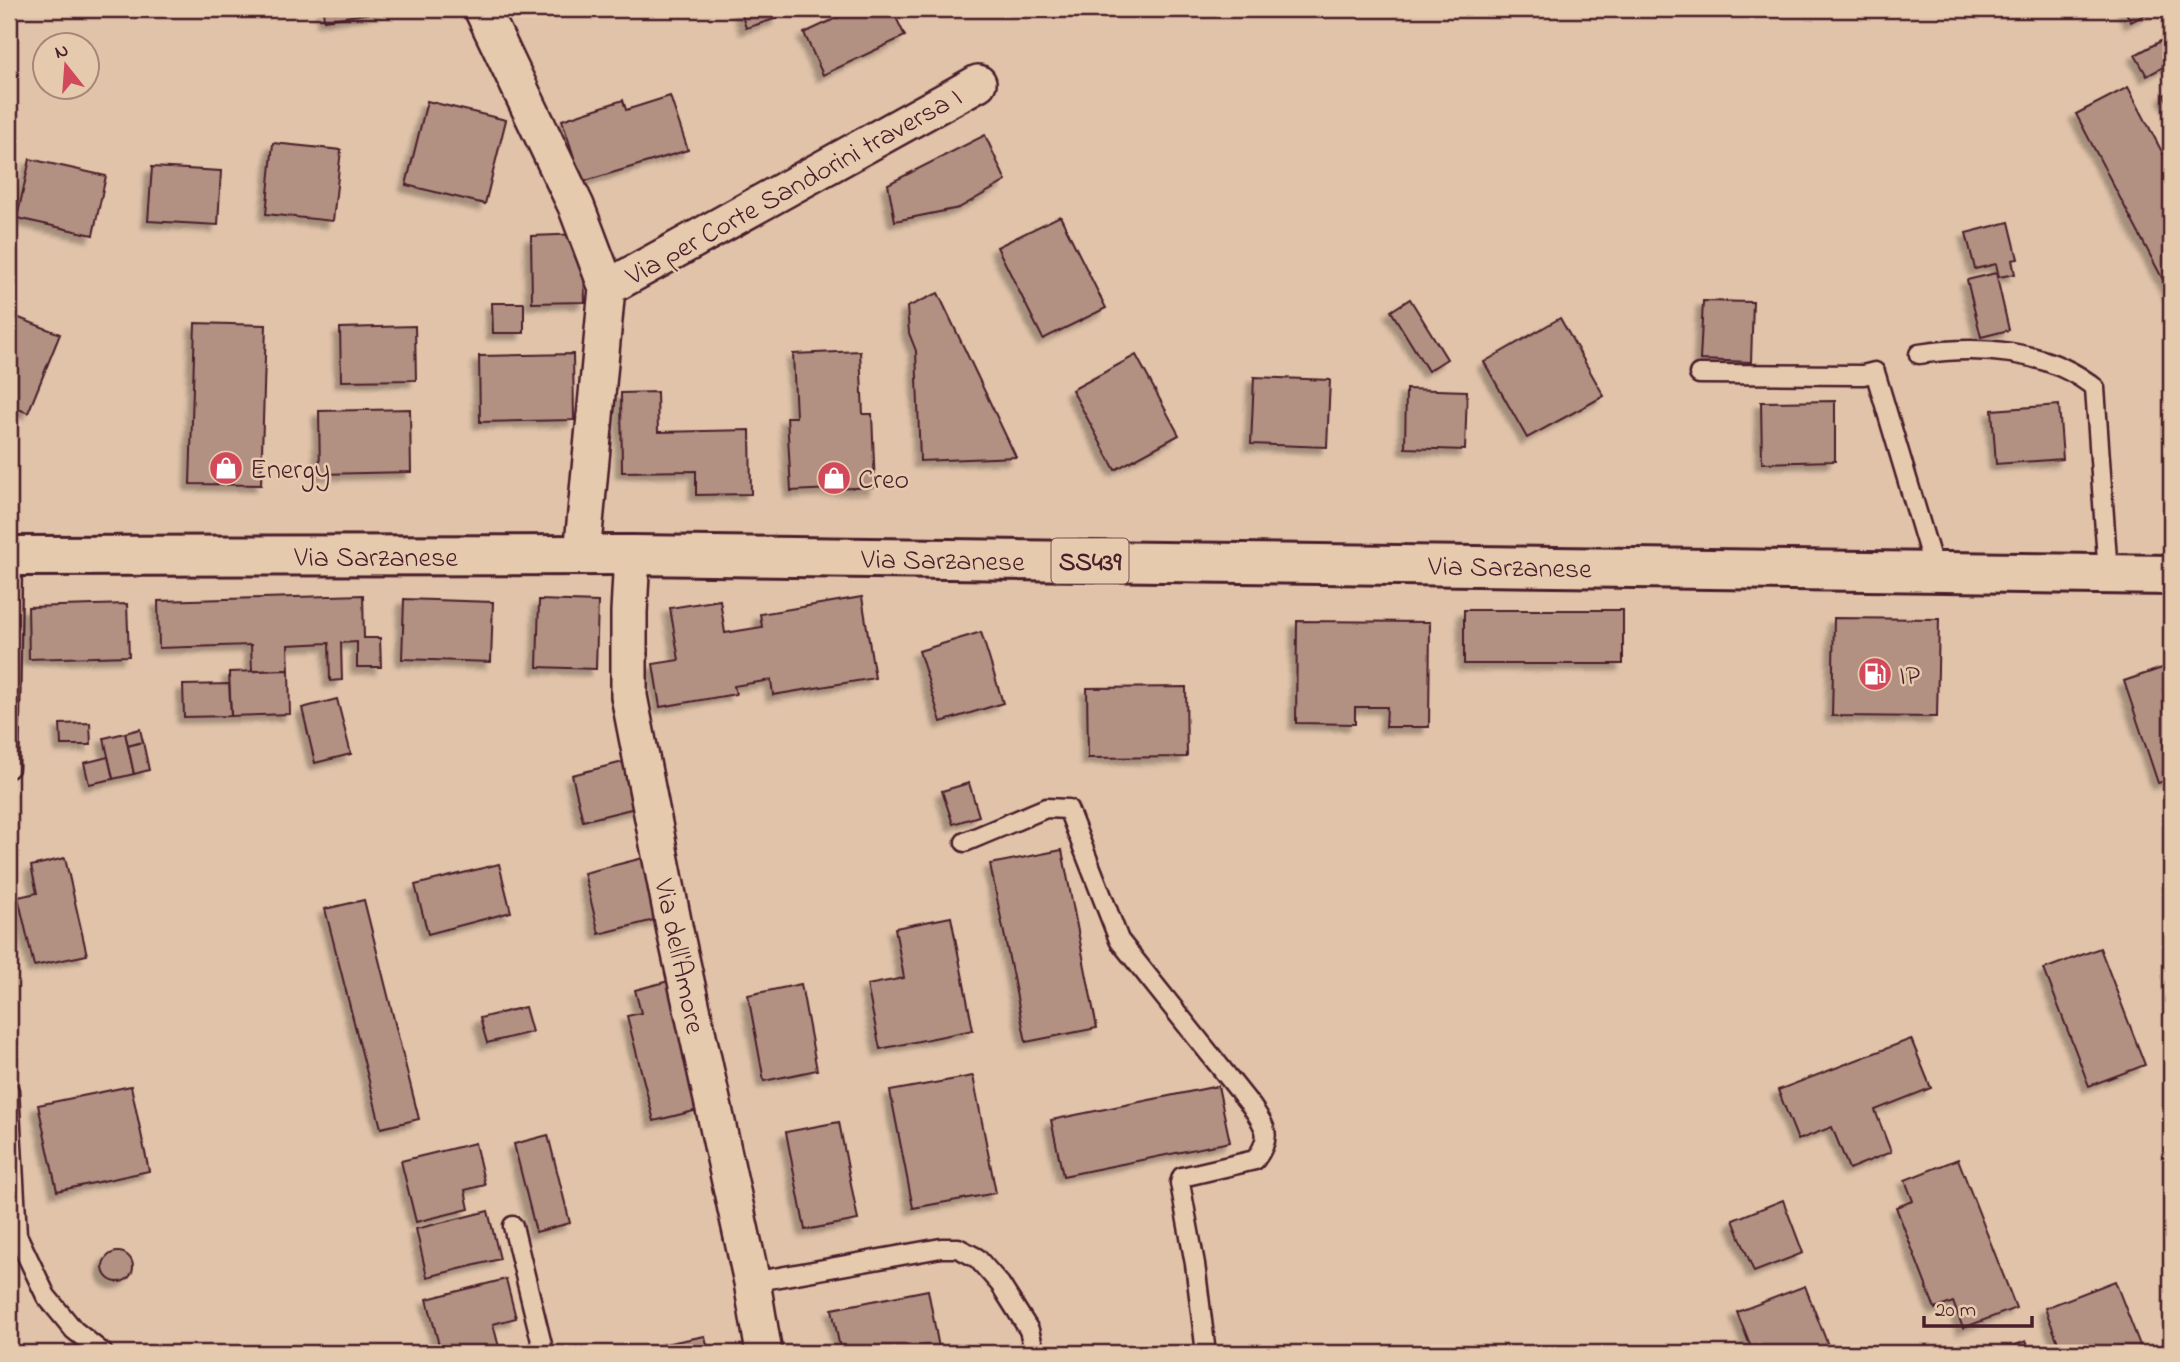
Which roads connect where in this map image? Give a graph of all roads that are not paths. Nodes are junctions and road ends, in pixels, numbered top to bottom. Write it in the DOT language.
graph roads {
  1 [pos="482,9"];
  2 [pos="978,83"];
  3 [pos="607,288"];
  4 [pos="1919,355"];
  5 [pos="1699,374"];
  6 [pos="582,555"];
  7 [pos="632,555"];
  8 [pos="10,556"];
  9 [pos="1935,572"];
  10 [pos="2108,574"];
  11 [pos="2171,575"];
  12 [pos="9,768"];
  13 [pos="965,842"];
  14 [pos="9,1091"];
  15 [pos="513,1226"];
  16 [pos="752,1282"];
  17 [pos="103,1353"];
  18 [pos="544,1353"];
  19 [pos="764,1353"];
  20 [pos="1035,1353"];
  21 [pos="1206,1353"];
  1 -- 3 [label="street"];
  2 -- 3 [label="street, Via per Corte Sandorini traversa I"];
  3 -- 6 [label="street"];
  4 -- 10 [label="lane"];
  5 -- 9 [label="lane"];
  6 -- 7 [label="main road, Via Sarzanese / SS439"];
  6 -- 8 [label="main road, Via Sarzanese / SS439"];
  7 -- 9 [label="main road, Via Sarzanese / SS439"];
  7 -- 16 [label="street, Via dell'Amore"];
  8 -- 12 [label="lane"];
  9 -- 10 [label="main road, Via Sarzanese / SS439"];
  10 -- 11 [label="main road, Via Sarzanese / SS439"];
  13 -- 21 [label="lane"];
  14 -- 17 [label="lane"];
  15 -- 18 [label="lane"];
  16 -- 19 [label="street, Via dell'Amore"];
  16 -- 20 [label="lane"];
}
